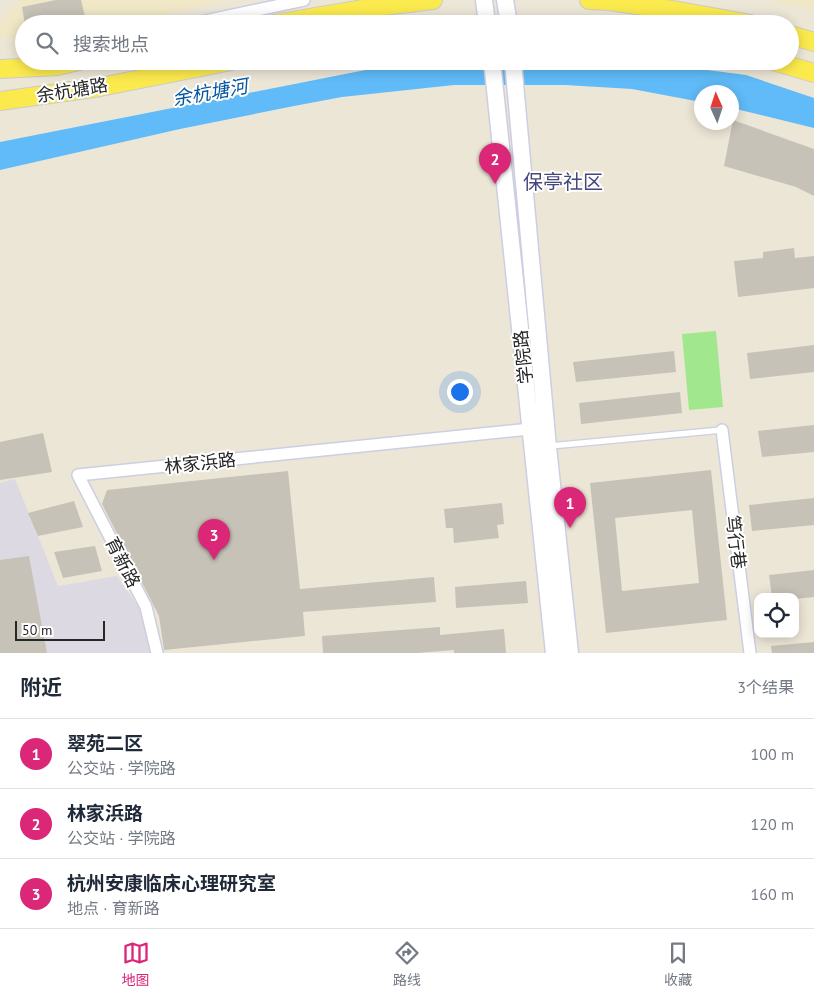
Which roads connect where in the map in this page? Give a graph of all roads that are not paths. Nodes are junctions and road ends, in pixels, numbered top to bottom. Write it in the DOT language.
graph roads {
  1 [pos="304,0"];
  2 [pos="433,0"];
  3 [pos="484,0"];
  4 [pos="505,0"];
  5 [pos="588,0"];
  6 [pos="233,15"];
  7 [pos="327,15"];
  8 [pos="486,15"];
  9 [pos="508,15"];
  10 [pos="701,15"];
  11 [pos="799,38"];
  12 [pos="814,42"];
  13 [pos="15,68"];
  14 [pos="0,69"];
  15 [pos="799,69"];
  16 [pos="186,70"];
  17 [pos="493,70"];
  18 [pos="513,70"];
  19 [pos="814,73"];
  20 [pos="0,101"];
  21 [pos="530,429"];
  22 [pos="722,430"];
  23 [pos="548,446"];
  24 [pos="78,475"];
  25 [pos="157,653"];
  26 [pos="554,653"];
  27 [pos="570,653"];
  28 [pos="750,653"];
  1 -- 6 [label="street"];
  2 -- 7 [label="main road"];
  3 -- 8 [label="main road"];
  4 -- 9 [label="main road"];
  5 -- 10 [label="main road"];
  11 -- 12 [label="main road"];
  13 -- 14 [label="main road, 余杭塘路"];
  15 -- 19 [label="main road"];
  16 -- 20 [label="main road, 余杭塘路"];
  17 -- 21 [label="main road, 学院路"];
  18 -- 23 [label="main road, 学院路"];
  21 -- 24 [label="street, 林家浜路"];
  21 -- 26 [label="main road, 学院路"];
  22 -- 23 [label="lane"];
  22 -- 28 [label="street, 笃行巷"];
  23 -- 27 [label="main road, 学院路"];
  24 -- 25 [label="street, 育新路"];
}
